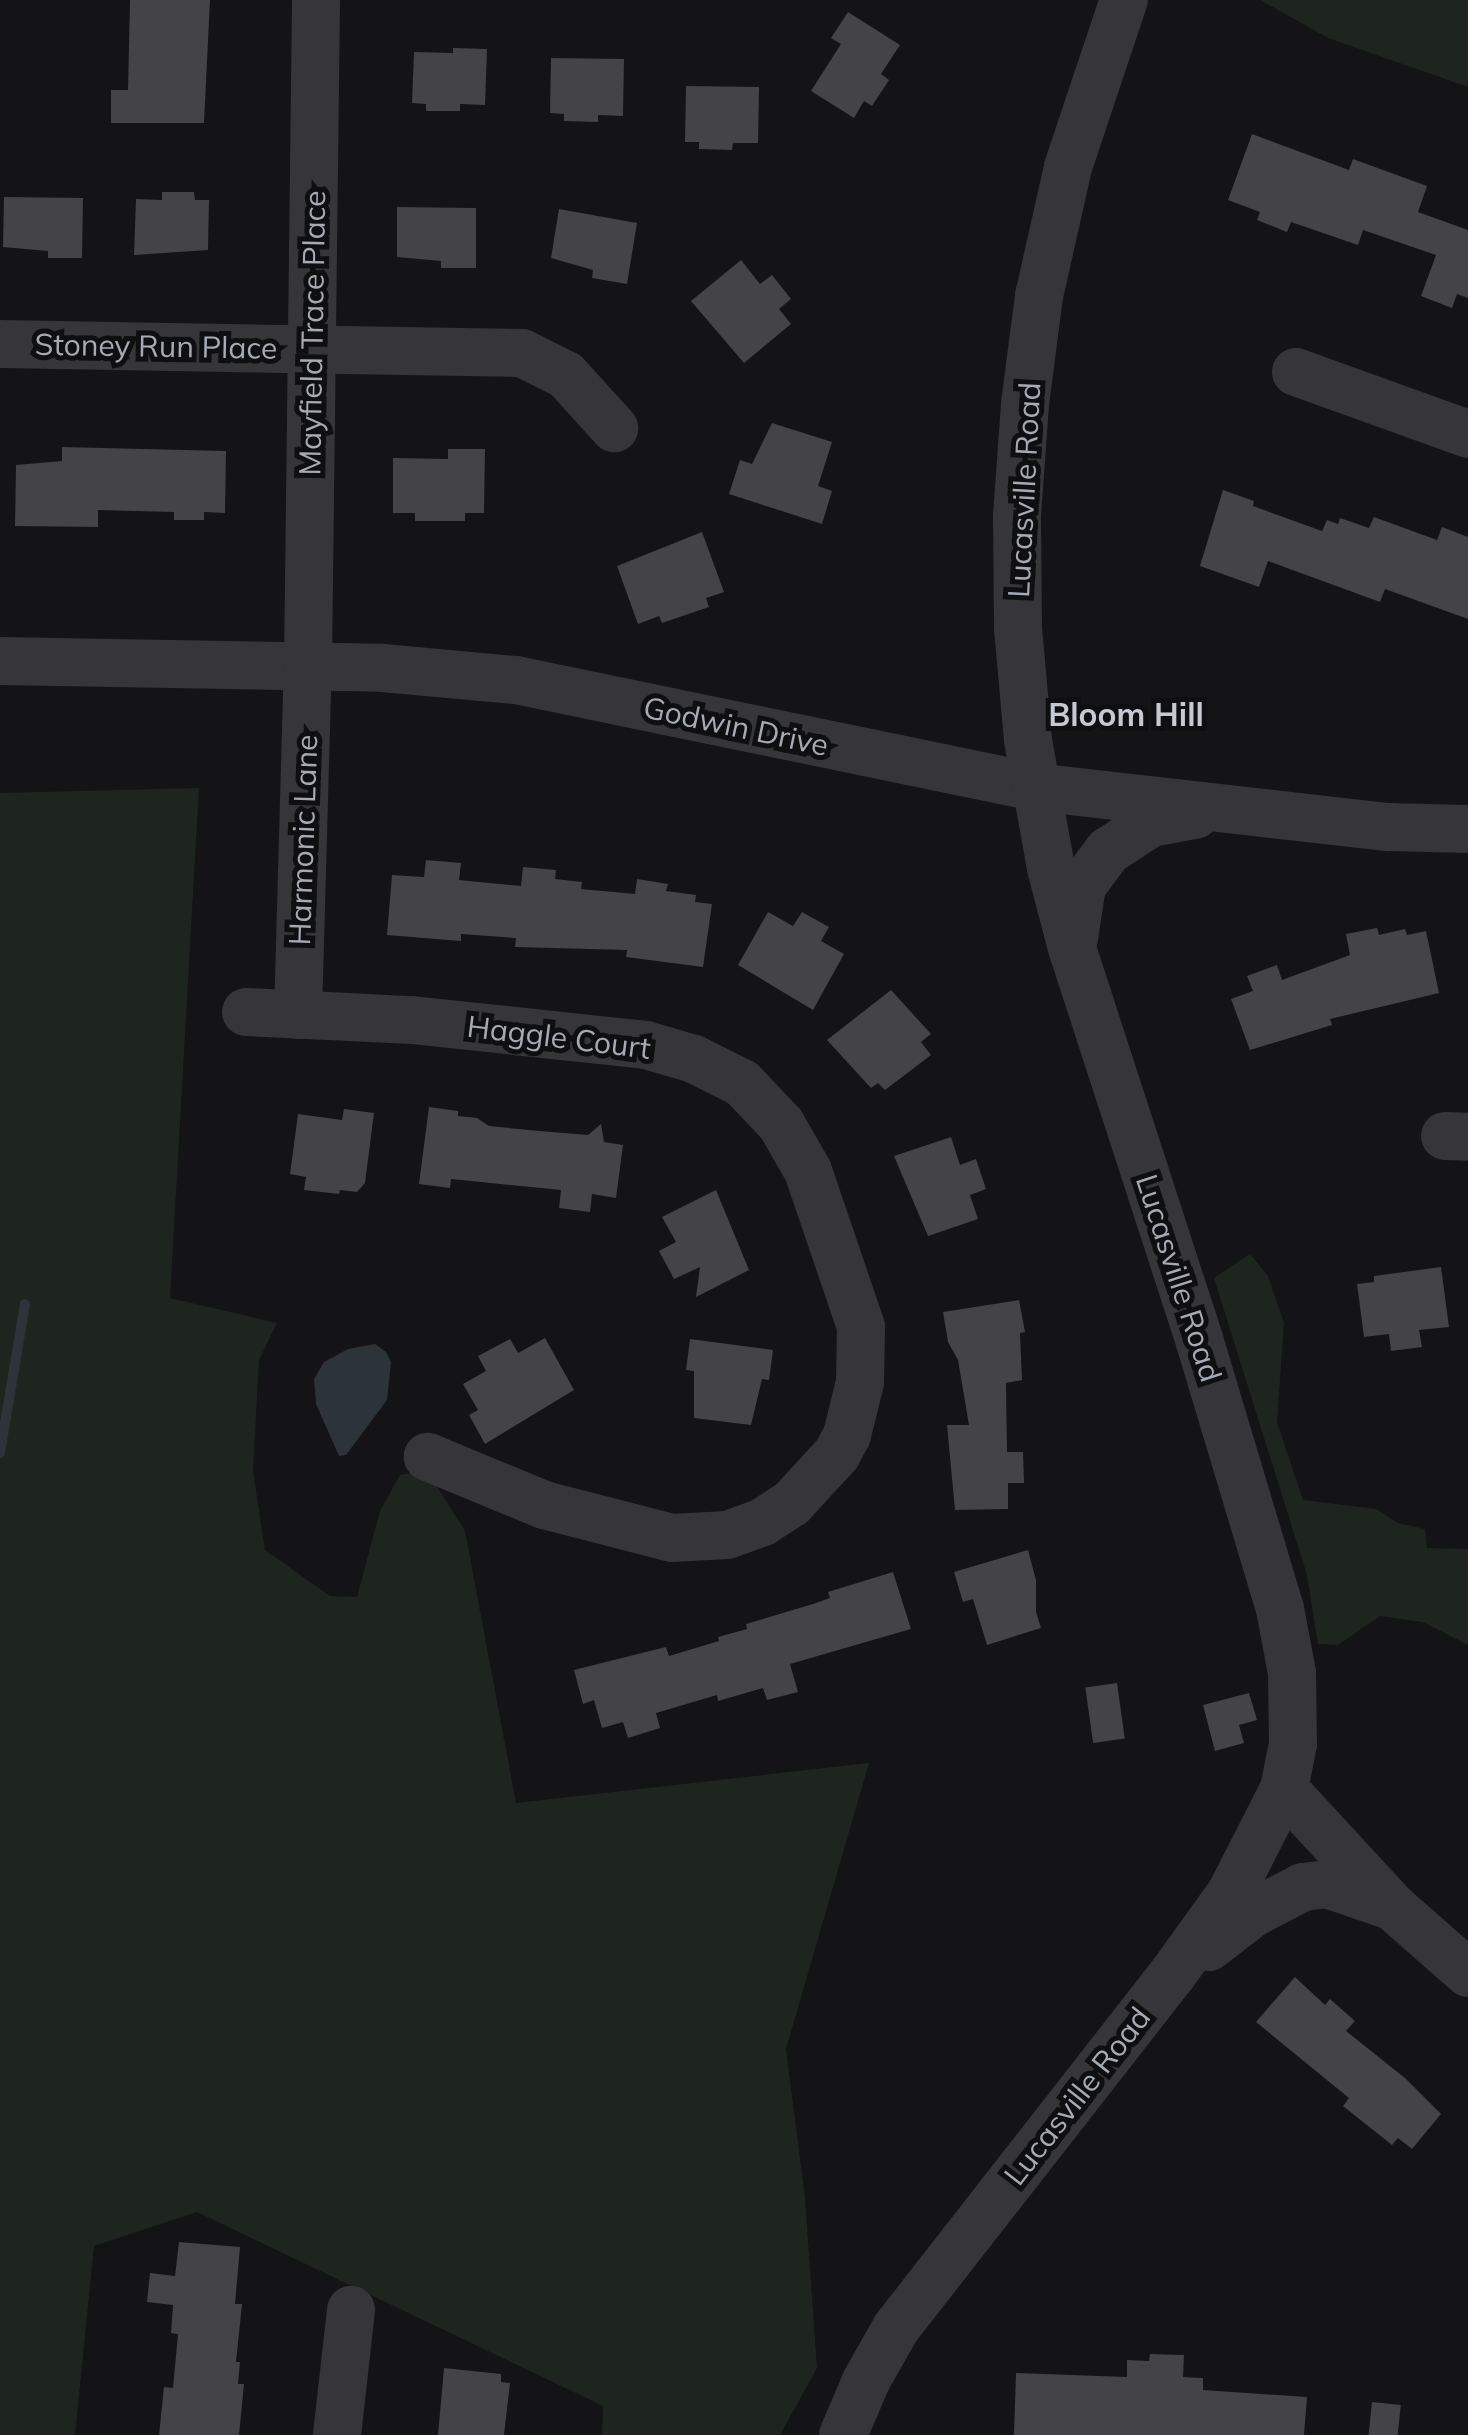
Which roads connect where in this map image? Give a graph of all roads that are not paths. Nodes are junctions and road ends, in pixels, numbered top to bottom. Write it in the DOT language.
graph roads {
  1 [pos="316,0"];
  2 [pos="1124,0"];
  3 [pos="0,344"];
  4 [pos="312,348"];
  5 [pos="1296,372"];
  6 [pos="614,428"];
  7 [pos="1468,434"];
  8 [pos="0,660"];
  9 [pos="308,665"];
  10 [pos="1035,787"];
  11 [pos="1248,811"];
  12 [pos="1468,830"];
  13 [pos="1073,952"];
  14 [pos="246,1012"];
  15 [pos="298,1015"];
  16 [pos="428,1457"];
  17 [pos="1284,1788"];
  18 [pos="1393,1907"];
  19 [pos="1468,1973"];
  20 [pos="1172,1975"];
  21 [pos="351,2310"];
  22 [pos="337,2435"];
  23 [pos="844,2435"];
  1 -- 4 [label="street, Mayfield Trace Place"];
  2 -- 10 [label="street, Lucasville Road"];
  3 -- 4 [label="street, Stoney Run Place"];
  4 -- 6 [label="street, Stoney Run Place"];
  4 -- 9 [label="street, Mayfield Trace Place"];
  5 -- 7 [label="street"];
  8 -- 9 [label="street, Godwin Drive"];
  9 -- 10 [label="street, Godwin Drive"];
  9 -- 15 [label="street, Harmonic Lane"];
  10 -- 11 [label="street, Godwin Drive"];
  10 -- 13 [label="street, Lucasville Road"];
  11 -- 12 [label="street, Godwin Drive"];
  11 -- 13 [label="street"];
  13 -- 17 [label="street, Lucasville Road"];
  14 -- 15 [label="street, Haggle Court"];
  15 -- 16 [label="street, Haggle Court"];
  17 -- 18 [label="street"];
  17 -- 20 [label="street, Lucasville Road"];
  18 -- 19 [label="street"];
  18 -- 20 [label="street"];
  20 -- 23 [label="street, Lucasville Road"];
  21 -- 22 [label="street"];
}
